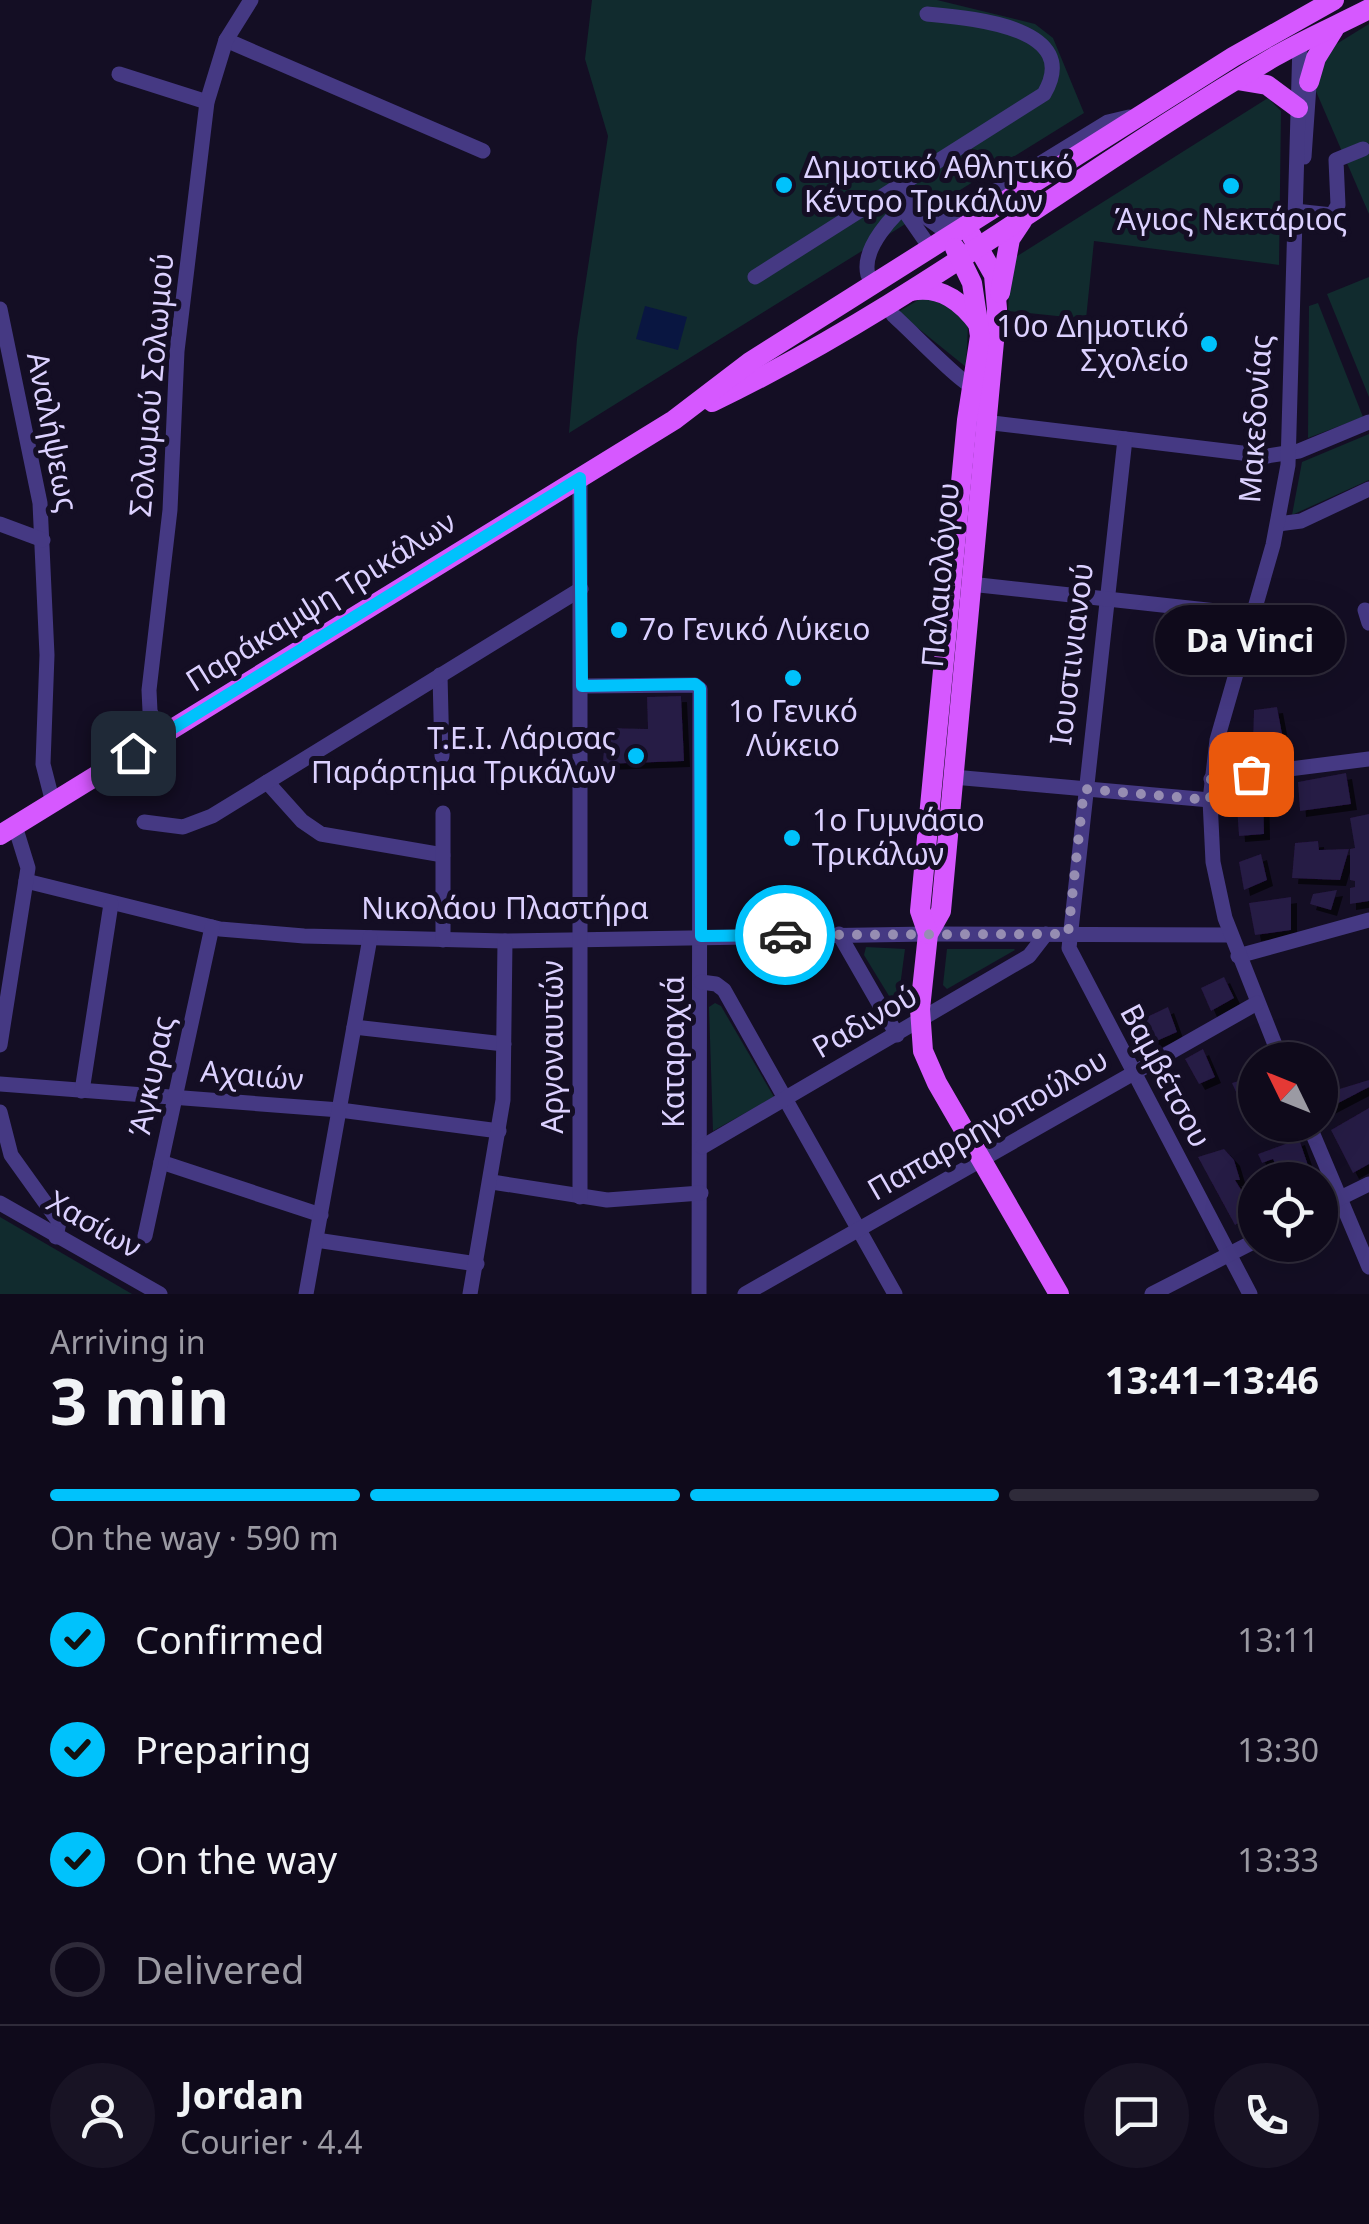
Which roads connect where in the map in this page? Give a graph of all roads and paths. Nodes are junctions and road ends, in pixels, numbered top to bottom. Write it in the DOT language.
graph roads {
  1 [pos="251,0"];
  2 [pos="1334,0"];
  3 [pos="1306,8"];
  4 [pos="1369,9"];
  5 [pos="927,14"];
  6 [pos="1339,24"];
  7 [pos="226,40"];
  8 [pos="1305,41"];
  9 [pos="119,74"];
  10 [pos="1237,80"];
  11 [pos="1309,82"];
  12 [pos="207,102"];
  13 [pos="1298,108"];
  14 [pos="1363,149"];
  15 [pos="484,152"];
  16 [pos="1296,180"];
  17 [pos="897,189"];
  18 [pos="908,203"];
  19 [pos="1295,211"];
  20 [pos="1027,216"];
  21 [pos="949,230"];
  22 [pos="979,246"];
  23 [pos="960,258"];
  24 [pos="868,275"];
  25 [pos="755,276"];
  26 [pos="896,305"];
  27 [pos="0,309"];
  28 [pos="997,309"];
  29 [pos="980,326"];
  30 [pos="972,386"];
  31 [pos="674,420"];
  32 [pos="976,421"];
  33 [pos="1369,422"];
  34 [pos="1126,439"];
  35 [pos="1289,454"];
  36 [pos="580,478"];
  37 [pos="1369,489"];
  38 [pos="0,524"];
  39 [pos="1278,524"];
  40 [pos="42,540"];
  41 [pos="970,584"];
  42 [pos="582,589"];
  43 [pos="1106,599"];
  44 [pos="1252,615"];
  45 [pos="440,676"];
  46 [pos="582,686"];
  47 [pos="160,736"];
  48 [pos="442,756"];
  49 [pos="1369,759"];
  50 [pos="953,777"];
  51 [pos="1211,779"];
  52 [pos="267,782"];
  53 [pos="1084,789"];
  54 [pos="1210,800"];
  55 [pos="53,803"];
  56 [pos="443,812"];
  57 [pos="144,822"];
  58 [pos="7,831"];
  59 [pos="442,854"];
  60 [pos="26,881"];
  61 [pos="111,904"];
  62 [pos="1369,920"];
  63 [pos="212,927"];
  64 [pos="839,934"];
  65 [pos="928,934"];
  66 [pos="1046,934"];
  67 [pos="1068,934"];
  68 [pos="1230,935"];
  69 [pos="701,936"];
  70 [pos="370,938"];
  71 [pos="581,939"];
  72 [pos="442,940"];
  73 [pos="506,941"];
  74 [pos="1238,956"];
  75 [pos="701,982"];
  76 [pos="1257,1004"];
  77 [pos="920,1022"];
  78 [pos="354,1027"];
  79 [pos="898,1036"];
  80 [pos="1273,1042"];
  81 [pos="504,1044"];
  82 [pos="0,1046"];
  83 [pos="1133,1074"];
  84 [pos="0,1084"];
  85 [pos="82,1091"];
  86 [pos="175,1097"];
  87 [pos="786,1100"];
  88 [pos="340,1110"];
  89 [pos="0,1112"];
  90 [pos="500,1131"];
  91 [pos="1315,1142"];
  92 [pos="702,1147"];
  93 [pos="982,1159"];
  94 [pos="161,1162"];
  95 [pos="492,1182"];
  96 [pos="1369,1184"];
  97 [pos="701,1194"];
  98 [pos="580,1197"];
  99 [pos="1340,1198"];
  100 [pos="0,1204"];
  101 [pos="320,1215"];
  102 [pos="859,1230"];
  103 [pos="56,1236"];
  104 [pos="145,1236"];
  105 [pos="316,1240"];
  106 [pos="1238,1250"];
  107 [pos="1229,1254"];
  108 [pos="477,1264"];
  109 [pos="1369,1266"];
  110 [pos="160,1294"];
  111 [pos="306,1294"];
  112 [pos="470,1294"];
  113 [pos="699,1294"];
  114 [pos="745,1294"];
  115 [pos="895,1294"];
  116 [pos="1059,1294"];
  117 [pos="1152,1294"];
  118 [pos="1250,1294"];
  1 -- 7 [label="street, Σολωμού Σολωμού"];
  2 -- 3 [label="main road, Παράκαμψη Τρικάλων"];
  3 -- 8 [label="main road, Μακεδονίας"];
  3 -- 21 [label="main road, Παράκαμψη Τρικάλων"];
  4 -- 6 [label="main road, Παράκαμψη Τρικάλων"];
  5 -- 17 [label="street"];
  6 -- 8 [label="main road, Παράκαμψη Τρικάλων"];
  6 -- 11 [label="main road"];
  7 -- 12 [label="street, Σολωμού Σολωμού"];
  7 -- 15 [label="street"];
  8 -- 10 [label="main road, Παράκαμψη Τρικάλων"];
  8 -- 11 [label="street, Μακεδονίας"];
  8 -- 13 [label="street, Μακεδονίας"];
  9 -- 12 [label="street"];
  10 -- 13 [label="main road"];
  10 -- 20 [label="main road, Παράκαμψη Τρικάλων"];
  11 -- 16 [label="street, Μακεδονίας"];
  12 -- 47 [label="street, Σολωμού Σολωμού"];
  13 -- 16 [label="street, Μακεδονίας"];
  14 -- 19 [label="street"];
  16 -- 19 [label="street, Μακεδονίας"];
  17 -- 18 [label="street"];
  17 -- 25 [label="street"];
  18 -- 21 [label="street"];
  18 -- 21 [label="street"];
  18 -- 24 [label="street"];
  19 -- 35 [label="street, Μακεδονίας"];
  20 -- 22 [label="main road, Παράκαμψη Τρικάλων"];
  20 -- 28 [label="main road"];
  21 -- 22 [label="main road, Παλαιολόγου"];
  21 -- 23 [label="main road, Παλαιολόγου"];
  21 -- 31 [label="main road, Παράκαμψη Τρικάλων"];
  22 -- 23 [label="main road, Παράκαμψη Τρικάλων"];
  22 -- 28 [label="main road, Παλαιολόγου"];
  23 -- 26 [label="main road, Παράκαμψη Τρικάλων"];
  23 -- 29 [label="main road, Παλαιολόγου"];
  26 -- 29 [label="main road"];
  26 -- 30 [label="street"];
  26 -- 31 [label="main road, Παράκαμψη Τρικάλων"];
  27 -- 40 [label="street, Αναλήψεως"];
  28 -- 32 [label="main road, Παλαιολόγου"];
  29 -- 30 [label="main road, Παλαιολόγου"];
  30 -- 32 [label="main road, Παλαιολόγου"];
  31 -- 36 [label="main road, Παράκαμψη Τρικάλων"];
  32 -- 34 [label="street"];
  32 -- 41 [label="main road, Παλαιολόγου"];
  32 -- 65 [label="main road, Παλαιολόγου"];
  33 -- 35 [label="street"];
  34 -- 35 [label="street"];
  34 -- 43 [label="street, Ιουστινιανού"];
  35 -- 39 [label="street, Μακεδονίας"];
  36 -- 42 [label="street, Αργοναυτών"];
  36 -- 47 [label="main road, Παράκαμψη Τρικάλων"];
  37 -- 39 [label="street"];
  38 -- 40 [label="street"];
  39 -- 44 [label="street, Μακεδονίας"];
  40 -- 55 [label="street, Αναλήψεως"];
  41 -- 43 [label="street"];
  41 -- 50 [label="main road, Παλαιολόγου"];
  42 -- 45 [label="street"];
  42 -- 46 [label="street, Αργοναυτών"];
  43 -- 44 [label="street"];
  43 -- 53 [label="street, Ιουστινιανού"];
  44 -- 51 [label="street, Μακεδονίας"];
  45 -- 48 [label="street"];
  45 -- 52 [label="street"];
  46 -- 69 [label="street, Καταραχιά"];
  46 -- 71 [label="street, Αργοναυτών"];
  47 -- 55 [label="main road, Παράκαμψη Τρικάλων"];
  49 -- 51 [label="street"];
  50 -- 53 [label="street"];
  50 -- 65 [label="main road, Παλαιολόγου"];
  51 -- 54 [label="street, Μακεδονίας"];
  52 -- 57 [label="street"];
  52 -- 59 [label="street"];
  53 -- 54 [label="street"];
  53 -- 67 [label="street, Ιουστινιανού"];
  54 -- 68 [label="street, Μακεδονίας"];
  55 -- 58 [label="main road, Παράκαμψη Τρικάλων"];
  56 -- 59 [label="street"];
  58 -- 60 [label="street"];
  59 -- 72 [label="street"];
  60 -- 61 [label="street, Νικολάου Πλαστήρα"];
  60 -- 82 [label="street"];
  61 -- 63 [label="street, Νικολάου Πλαστήρα"];
  61 -- 85 [label="street"];
  62 -- 74 [label="street"];
  63 -- 70 [label="street, Νικολάου Πλαστήρα"];
  63 -- 86 [label="street, Άγκυρας"];
  64 -- 65 [label="street, Νικολάου Πλαστήρα"];
  64 -- 69 [label="street, Νικολάου Πλαστήρα"];
  64 -- 79 [label="street"];
  65 -- 66 [label="street, Νικολάου Πλαστήρα"];
  65 -- 77 [label="main road, Παλαιολόγου"];
  66 -- 67 [label="street, Νικολάου Πλαστήρα"];
  66 -- 77 [label="street, Ραδινού"];
  67 -- 68 [label="street, Νικολάου Πλαστήρα"];
  67 -- 83 [label="street, Βαμβέτσου"];
  68 -- 74 [label="street, Μακεδονίας"];
  69 -- 71 [label="street, Νικολάου Πλαστήρα"];
  69 -- 75 [label="street, Καταραχιά"];
  70 -- 72 [label="street, Νικολάου Πλαστήρα"];
  70 -- 78 [label="street"];
  71 -- 73 [label="street, Νικολάου Πλαστήρα"];
  71 -- 98 [label="street, Αργοναυτών"];
  72 -- 73 [label="street, Νικολάου Πλαστήρα"];
  73 -- 81 [label="street"];
  74 -- 76 [label="street, Μακεδονίας"];
  75 -- 87 [label="street"];
  75 -- 92 [label="street, Καταραχιά"];
  76 -- 80 [label="street, Μακεδονίας"];
  76 -- 83 [label="street, Παπαρρηγοπούλου"];
  77 -- 79 [label="street, Ραδινού"];
  77 -- 93 [label="main road, Παλαιολόγου"];
  78 -- 81 [label="street"];
  78 -- 88 [label="street"];
  79 -- 87 [label="street, Ραδινού"];
  81 -- 90 [label="street"];
  83 -- 93 [label="street, Παπαρρηγοπούλου"];
  83 -- 107 [label="street, Βαμβέτσου"];
  84 -- 85 [label="street, Αχαιών"];
  85 -- 86 [label="street, Αχαιών"];
  86 -- 88 [label="street, Αχαιών"];
  86 -- 94 [label="street, Άγκυρας"];
  87 -- 92 [label="street, Ραδινού"];
  87 -- 102 [label="street"];
  88 -- 90 [label="street, Αχαιών"];
  88 -- 101 [label="street"];
  89 -- 103 [label="street"];
  90 -- 95 [label="street"];
  91 -- 99 [label="street"];
  92 -- 97 [label="street, Καταραχιά"];
  93 -- 102 [label="street, Παπαρρηγοπούλου"];
  93 -- 116 [label="main road, Παλαιολόγου"];
  94 -- 101 [label="street"];
  94 -- 104 [label="street, Άγκυρας"];
  95 -- 98 [label="street"];
  95 -- 108 [label="street"];
  96 -- 99 [label="street"];
  97 -- 98 [label="street"];
  97 -- 113 [label="street, Καταραχιά"];
  99 -- 109 [label="street"];
  100 -- 103 [label="street, Χασίων"];
  101 -- 105 [label="street"];
  102 -- 114 [label="street, Παπαρρηγοπούλου"];
  102 -- 115 [label="street"];
  103 -- 110 [label="street, Χασίων"];
  105 -- 108 [label="street"];
  105 -- 111 [label="street"];
  106 -- 107 [label="street"];
  107 -- 117 [label="street"];
  107 -- 118 [label="street, Βαμβέτσου"];
  108 -- 112 [label="street"];
}
